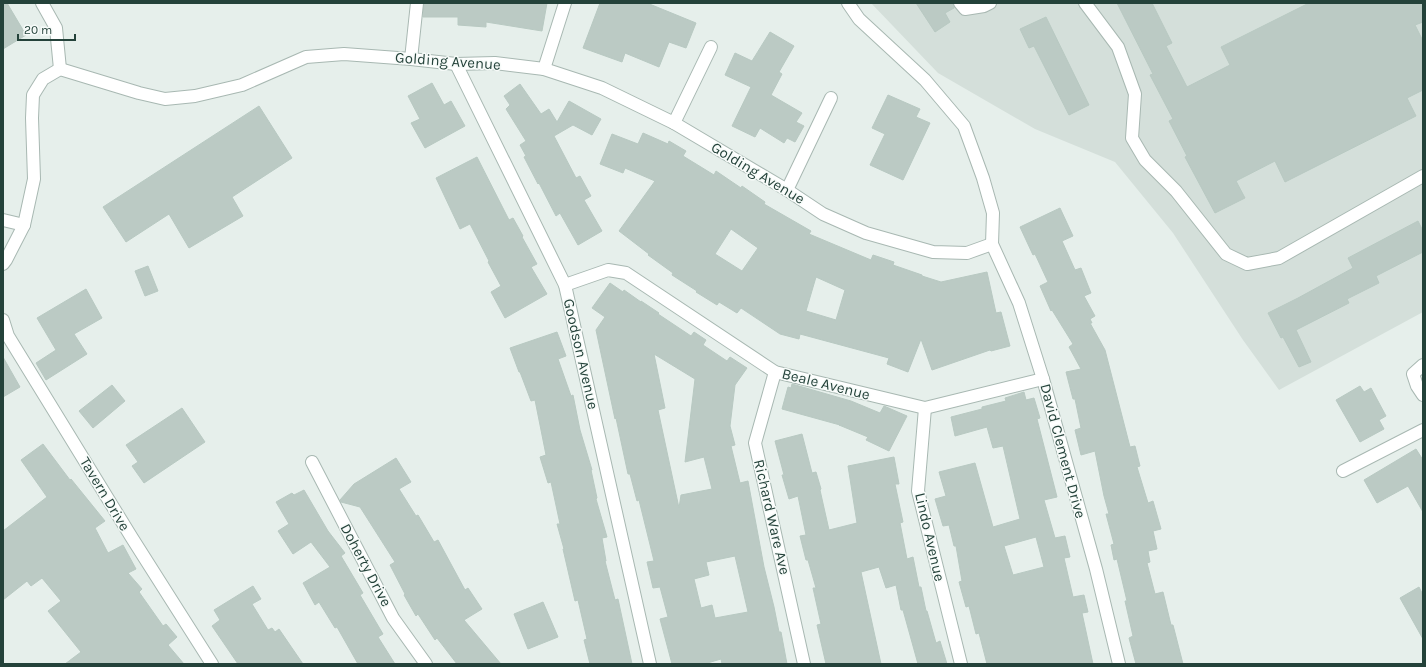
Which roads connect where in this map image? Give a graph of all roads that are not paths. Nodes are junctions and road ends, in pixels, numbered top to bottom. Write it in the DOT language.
graph roads {
  1 [pos="42,3"];
  2 [pos="417,3"];
  3 [pos="564,3"];
  4 [pos="848,3"];
  5 [pos="960,3"];
  6 [pos="990,3"];
  7 [pos="1085,3"];
  8 [pos="711,47"];
  9 [pos="411,59"];
  10 [pos="456,64"];
  11 [pos="60,69"];
  12 [pos="544,69"];
  13 [pos="831,98"];
  14 [pos="674,123"];
  15 [pos="1423,176"];
  16 [pos="787,190"];
  17 [pos="3,220"];
  18 [pos="24,225"];
  19 [pos="992,244"];
  20 [pos="3,264"];
  21 [pos="565,285"];
  22 [pos="3,320"];
  23 [pos="1423,365"];
  24 [pos="775,372"];
  25 [pos="1043,379"];
  26 [pos="1423,394"];
  27 [pos="925,408"];
  28 [pos="1423,430"];
  29 [pos="312,462"];
  30 [pos="1343,472"];
  31 [pos="212,664"];
  32 [pos="426,664"];
  33 [pos="650,664"];
  34 [pos="804,664"];
  35 [pos="962,664"];
  36 [pos="1119,664"];
  1 -- 11 [label="street"];
  2 -- 9 [label="street"];
  3 -- 12 [label="street"];
  4 -- 19 [label="street"];
  5 -- 6 [label="street"];
  7 -- 15 [label="street"];
  8 -- 14 [label="street"];
  9 -- 10 [label="street, Golding Avenue"];
  9 -- 11 [label="street, Golding Avenue"];
  10 -- 12 [label="street, Golding Avenue"];
  10 -- 21 [label="street, Goodson Avenue"];
  11 -- 18 [label="street"];
  12 -- 14 [label="street, Golding Avenue"];
  13 -- 16 [label="street"];
  14 -- 16 [label="street, Golding Avenue"];
  16 -- 19 [label="street, Golding Avenue"];
  17 -- 18 [label="street"];
  18 -- 20 [label="street"];
  19 -- 25 [label="street, David Clement Drive"];
  21 -- 24 [label="street, Beale Avenue"];
  21 -- 33 [label="street, Goodson Avenue"];
  22 -- 31 [label="street, Tavern Drive"];
  23 -- 26 [label="street"];
  24 -- 27 [label="street, Beale Avenue"];
  24 -- 34 [label="street, Richard Ware Ave"];
  25 -- 27 [label="street, Beale Avenue"];
  25 -- 36 [label="street, David Clement Drive"];
  27 -- 35 [label="street, Lindo Avenue"];
  28 -- 30 [label="street"];
  29 -- 32 [label="street, Doherty Drive"];
}
